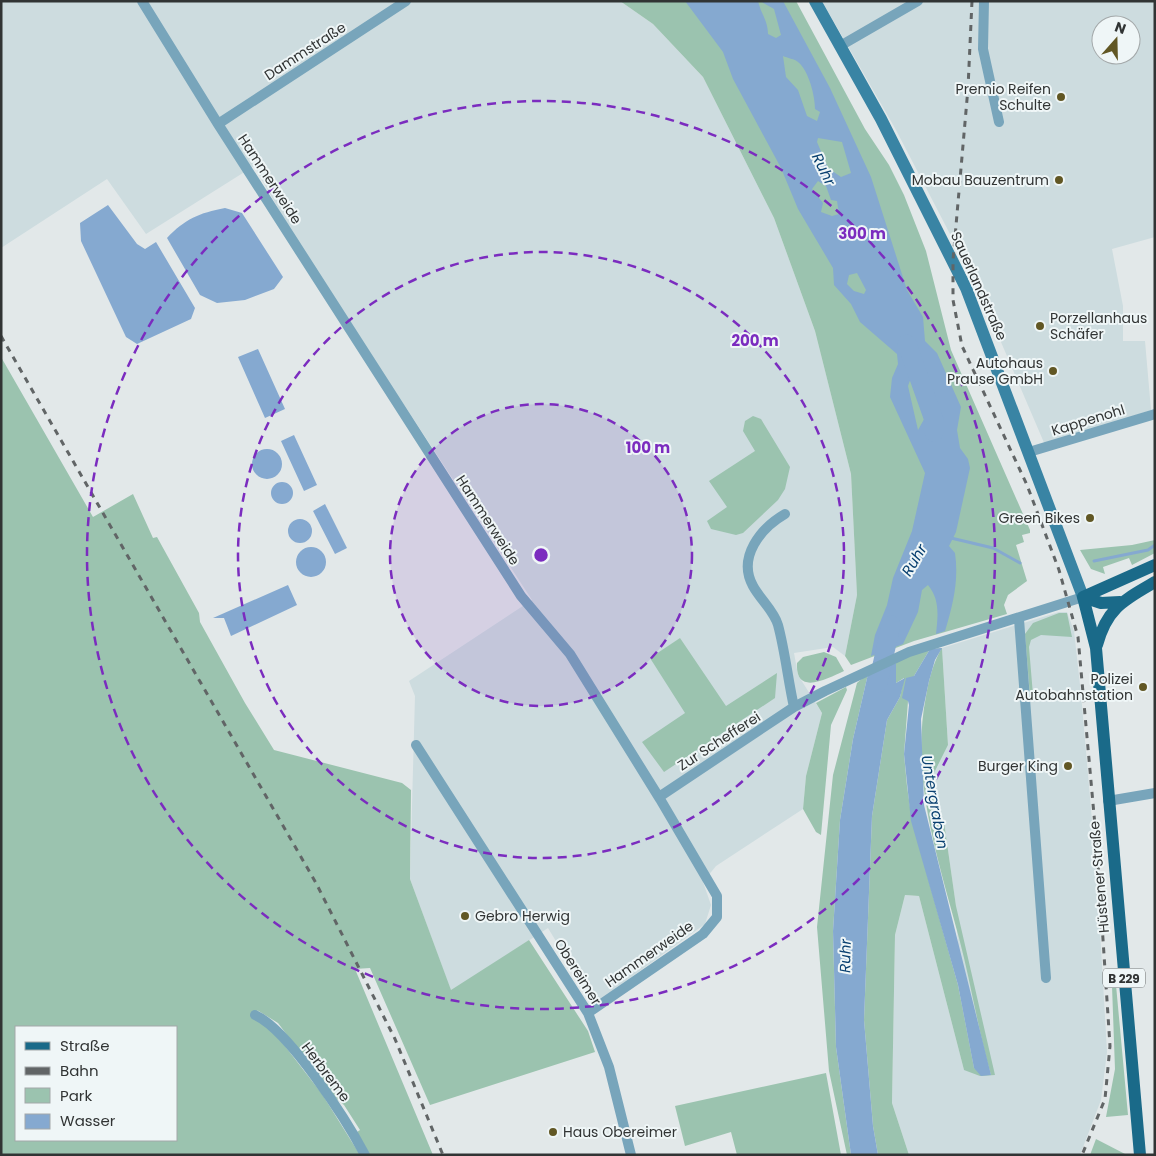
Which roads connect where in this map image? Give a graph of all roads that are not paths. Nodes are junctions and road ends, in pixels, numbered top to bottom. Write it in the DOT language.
graph roads {
  1 [pos="142,1"];
  2 [pos="406,1"];
  3 [pos="815,1"];
  4 [pos="918,1"];
  5 [pos="984,1"];
  6 [pos="840,46"];
  7 [pos="999,122"];
  8 [pos="218,124"];
  9 [pos="1155,414"];
  10 [pos="1029,452"];
  11 [pos="785,514"];
  12 [pos="1155,565"];
  13 [pos="1155,582"];
  14 [pos="1083,597"];
  15 [pos="1120,602"];
  16 [pos="1019,618"];
  17 [pos="1096,648"];
  18 [pos="794,707"];
  19 [pos="416,745"];
  20 [pos="1155,793"];
  21 [pos="659,797"];
  22 [pos="1108,801"];
  23 [pos="1046,978"];
  24 [pos="588,1013"];
  25 [pos="255,1015"];
  26 [pos="365,1155"];
  27 [pos="631,1155"];
  28 [pos="1140,1155"];
  1 -- 8 [label="street, Hammerweide"];
  2 -- 8 [label="street, Dammstraße"];
  3 -- 6 [label="street, Sauerlandstraße"];
  4 -- 6 [label="street"];
  5 -- 7 [label="street"];
  6 -- 10 [label="street, Sauerlandstraße"];
  8 -- 21 [label="street, Hammerweide"];
  9 -- 10 [label="street, Kappenohl"];
  10 -- 14 [label="street, Sauerlandstraße"];
  11 -- 18 [label="street"];
  12 -- 14 [label="main road"];
  13 -- 15 [label="main road, B 229"];
  14 -- 15 [label="main road"];
  14 -- 16 [label="street"];
  14 -- 17 [label="main road, Hüstener Straße / B 229"];
  15 -- 17 [label="main road, B 229"];
  16 -- 18 [label="street, Zur Schefferei"];
  16 -- 23 [label="street"];
  17 -- 22 [label="main road, Hüstener Straße / B 229"];
  18 -- 21 [label="street, Zur Schefferei"];
  19 -- 24 [label="street, Obereimer"];
  20 -- 22 [label="street"];
  21 -- 24 [label="street, Hammerweide"];
  22 -- 28 [label="main road, Hüstener Straße / B 229"];
  24 -- 27 [label="street, Obereimer"];
  25 -- 26 [label="street, Herbreme"];
}
